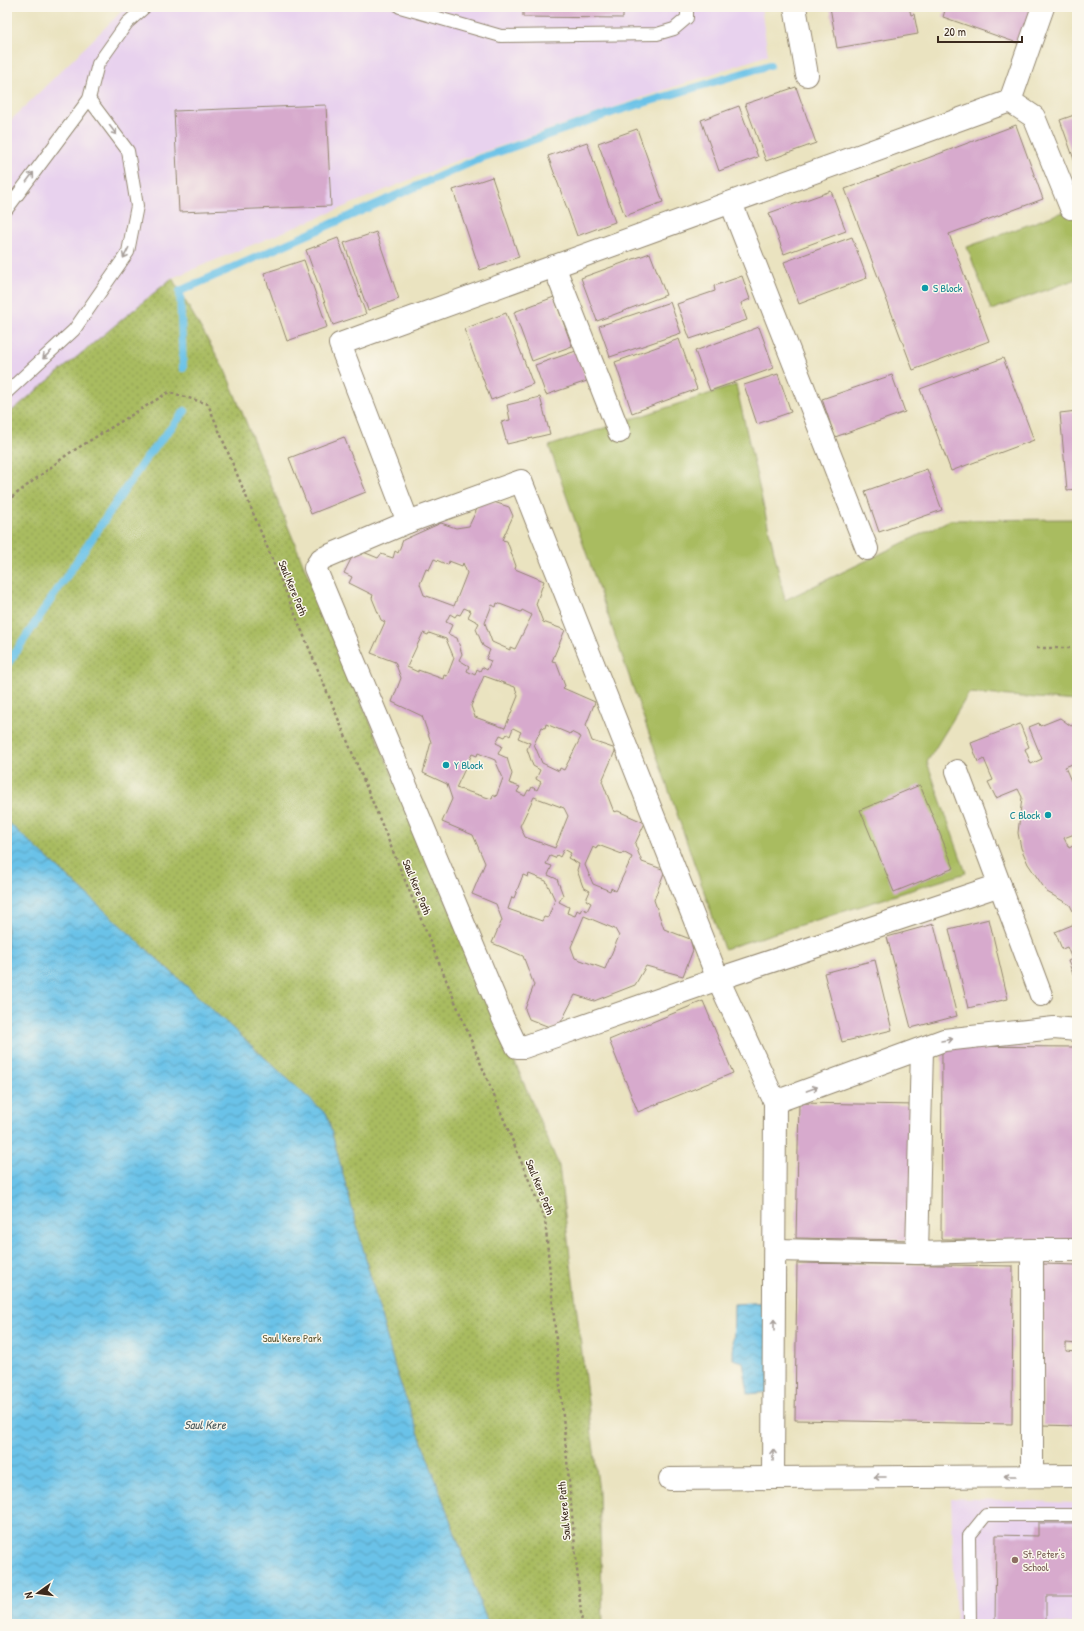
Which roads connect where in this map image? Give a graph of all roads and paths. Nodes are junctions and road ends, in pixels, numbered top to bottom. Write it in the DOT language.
graph roads {
  1 [pos="145,7"];
  2 [pos="400,7"];
  3 [pos="687,7"];
  4 [pos="795,7"];
  5 [pos="1043,7"];
  6 [pos="807,75"];
  7 [pos="89,100"];
  8 [pos="1010,102"];
  9 [pos="731,203"];
  10 [pos="7,208"];
  11 [pos="1071,208"];
  12 [pos="554,266"];
  13 [pos="7,392"];
  14 [pos="619,432"];
  15 [pos="7,501"];
  16 [pos="408,522"];
  17 [pos="867,549"];
  18 [pos="1037,648"];
  19 [pos="1077,648"];
  20 [pos="957,771"];
  21 [pos="1000,885"];
  22 [pos="718,979"];
  23 [pos="1041,995"];
  24 [pos="1077,1030"];
  25 [pos="922,1049"];
  26 [pos="775,1102"];
  27 [pos="775,1250"];
  28 [pos="1032,1250"];
  29 [pos="1077,1250"];
  30 [pos="917,1253"];
  31 [pos="1032,1476"];
  32 [pos="1077,1476"];
  33 [pos="773,1478"];
  34 [pos="670,1479"];
  35 [pos="1077,1515"];
  36 [pos="582,1624"];
  37 [pos="970,1624"];
  1 -- 7 [label="lane"];
  2 -- 3 [label="lane"];
  4 -- 6 [label="street"];
  5 -- 8 [label="street"];
  10 -- 7 [label="lane, one-way"];
  7 -- 13 [label="lane, one-way"];
  8 -- 9 [label="street"];
  8 -- 11 [label="street"];
  9 -- 12 [label="street"];
  9 -- 17 [label="street"];
  12 -- 14 [label="street"];
  12 -- 16 [label="street"];
  15 -- 36 [label="path, Saul Kere Path"];
  16 -- 22 [label="street"];
  16 -- 22 [label="street"];
  18 -- 19 [label="path"];
  20 -- 21 [label="street"];
  21 -- 22 [label="street"];
  21 -- 23 [label="street"];
  22 -- 26 [label="street"];
  25 -- 24 [label="street, one-way"];
  26 -- 25 [label="street, one-way"];
  25 -- 30 [label="street"];
  26 -- 27 [label="street"];
  27 -- 30 [label="street"];
  33 -- 27 [label="street, one-way"];
  28 -- 29 [label="street"];
  28 -- 30 [label="street"];
  28 -- 31 [label="street"];
  31 -- 32 [label="street"];
  31 -- 33 [label="street, one-way"];
  33 -- 34 [label="street"];
  35 -- 37 [label="lane"];
}
